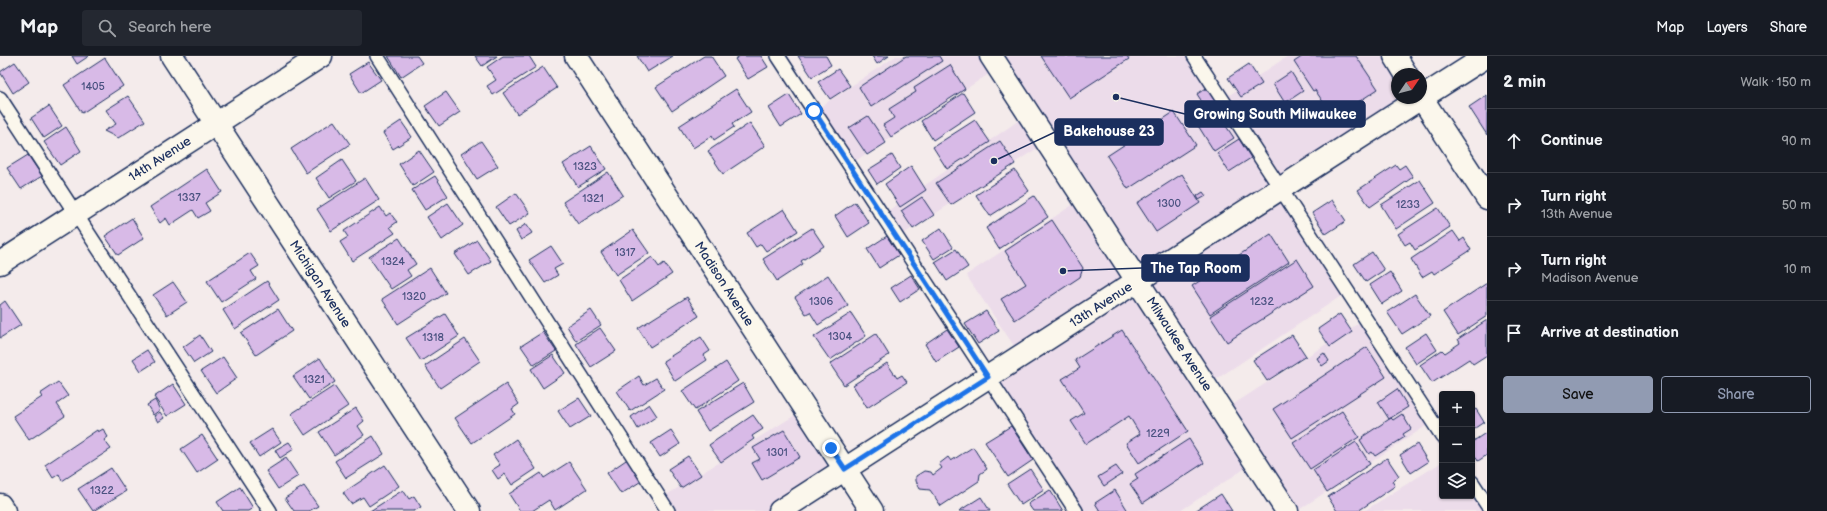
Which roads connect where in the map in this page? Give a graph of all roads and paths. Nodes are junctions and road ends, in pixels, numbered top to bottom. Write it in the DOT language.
graph roads {
  1 [pos="172,56"];
  2 [pos="321,56"];
  3 [pos="377,56"];
  4 [pos="576,56"];
  5 [pos="778,56"];
  6 [pos="990,56"];
  7 [pos="1194,56"];
  8 [pos="1395,56"];
  9 [pos="1487,56"];
  10 [pos="1402,68"];
  11 [pos="1427,94"];
  12 [pos="0,98"];
  13 [pos="1412,104"];
  14 [pos="1425,104"];
  15 [pos="215,123"];
  16 [pos="1280,189"];
  17 [pos="1487,198"];
  18 [pos="76,214"];
  19 [pos="0,263"];
  20 [pos="1138,281"];
  21 [pos="988,377"];
  22 [pos="1439,431"];
  23 [pos="845,469"];
  24 [pos="1475,487"];
  25 [pos="0,505"];
  26 [pos="1487,505"];
  27 [pos="4,511"];
  28 [pos="270,511"];
  29 [pos="469,511"];
  30 [pos="668,511"];
  31 [pos="780,511"];
  32 [pos="872,511"];
  33 [pos="1076,511"];
  34 [pos="1287,511"];
  1 -- 15 [label="street, Michigan Avenue"];
  2 -- 15 [label="street, 14th Avenue"];
  3 -- 30 [label="lane"];
  4 -- 23 [label="street, Madison Avenue"];
  5 -- 21 [label="lane"];
  6 -- 20 [label="street, Milwaukee Avenue"];
  7 -- 16 [label="lane"];
  8 -- 10 [label="street"];
  9 -- 11 [label="street, 13th Avenue"];
  12 -- 18 [label="lane"];
  13 -- 16 [label="street, 13th Avenue"];
  14 -- 17 [label="street"];
  15 -- 18 [label="street, 14th Avenue"];
  15 -- 29 [label="street, Michigan Avenue"];
  16 -- 20 [label="street, 13th Avenue"];
  16 -- 22 [label="lane"];
  18 -- 19 [label="street, 14th Avenue"];
  18 -- 28 [label="lane"];
  20 -- 21 [label="street, 13th Avenue"];
  20 -- 34 [label="street, Milwaukee Avenue"];
  21 -- 23 [label="street, 13th Avenue"];
  21 -- 33 [label="lane"];
  23 -- 31 [label="street, 13th Avenue"];
  23 -- 32 [label="street, Madison Avenue"];
  24 -- 26 [label="lane"];
  25 -- 27 [label="street"];
}
